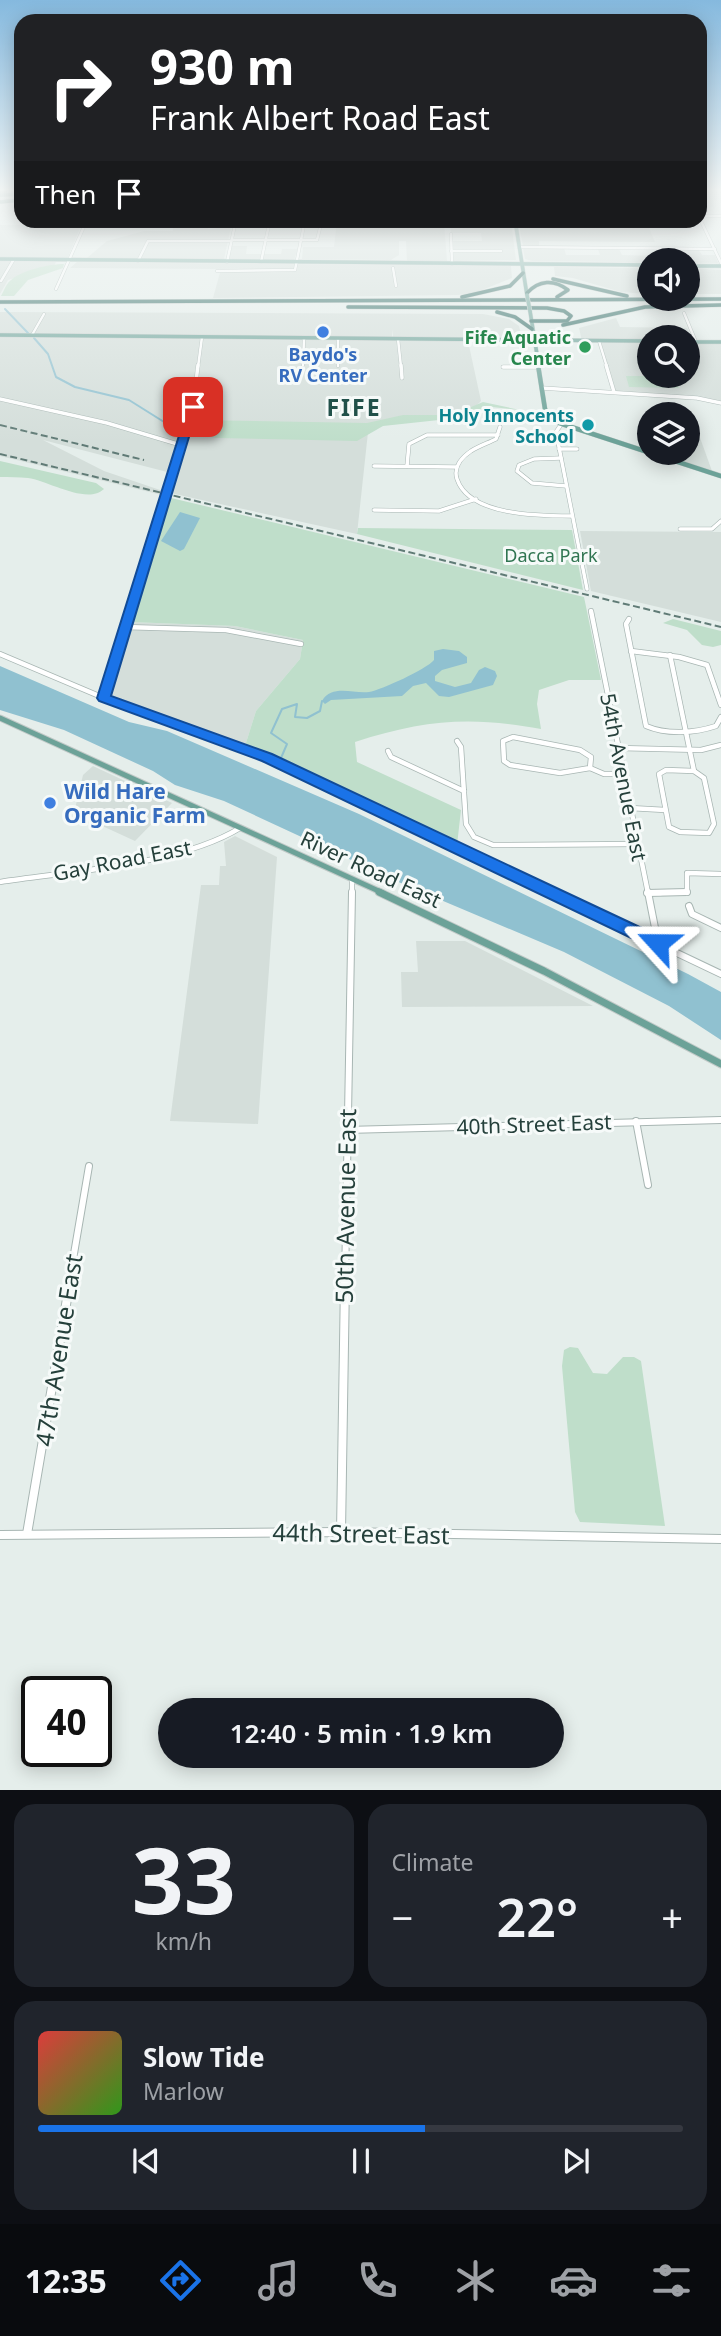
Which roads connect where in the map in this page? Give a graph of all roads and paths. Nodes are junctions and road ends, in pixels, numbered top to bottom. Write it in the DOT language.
graph roads {
  1 [pos="63,276"];
  2 [pos="393,276"];
  3 [pos="520,276"];
  4 [pos="524,276"];
  5 [pos="524,279"];
  6 [pos="396,286"];
  7 [pos="56,289"];
  8 [pos="527,294"];
  9 [pos="637,296"];
  10 [pos="321,299"];
  11 [pos="700,299"];
  12 [pos="721,302"];
  13 [pos="0,304"];
  14 [pos="147,304"];
  15 [pos="348,307"];
  16 [pos="458,309"];
  17 [pos="684,313"];
  18 [pos="44,314"];
  19 [pos="532,325"];
  20 [pos="689,325"];
  21 [pos="0,335"];
  22 [pos="32,335"];
  23 [pos="202,337"];
  24 [pos="304,338"];
  25 [pos="338,339"];
  26 [pos="398,339"];
  27 [pos="533,340"];
  28 [pos="599,341"];
  29 [pos="637,341"];
  30 [pos="700,342"];
  31 [pos="721,342"];
  32 [pos="303,365"];
  33 [pos="338,366"];
  34 [pos="503,367"];
  35 [pos="538,368"];
  36 [pos="402,378"];
  37 [pos="542,388"];
  38 [pos="614,392"];
  39 [pos="0,400"];
  40 [pos="719,402"];
  41 [pos="557,425"];
  42 [pos="500,427"];
  43 [pos="498,435"];
  44 [pos="181,444"];
  45 [pos="559,449"];
  46 [pos="578,449"];
  47 [pos="561,458"];
  48 [pos="374,466"];
  49 [pos="407,466"];
  50 [pos="457,467"];
  51 [pos="721,476"];
  52 [pos="566,486"];
  53 [pos="476,499"];
  54 [pos="374,510"];
  55 [pos="572,516"];
  56 [pos="721,521"];
  57 [pos="680,529"];
  58 [pos="587,589"];
  59 [pos="591,611"];
  60 [pos="629,619"];
  61 [pos="124,628"];
  62 [pos="301,644"];
  63 [pos="631,652"];
  64 [pos="0,654"];
  65 [pos="670,655"];
  66 [pos="719,691"];
  67 [pos="104,698"];
  68 [pos="721,705"];
  69 [pos="721,717"];
  70 [pos="0,718"];
  71 [pos="685,730"];
  72 [pos="457,741"];
  73 [pos="721,745"];
  74 [pos="618,748"];
  75 [pos="690,750"];
  76 [pos="388,751"];
  77 [pos="590,768"];
  78 [pos="694,771"];
  79 [pos="623,774"];
  80 [pos="464,791"];
  81 [pos="630,808"];
  82 [pos="665,810"];
  83 [pos="240,828"];
  84 [pos="637,844"];
  85 [pos="721,874"];
  86 [pos="352,880"];
  87 [pos="0,882"];
  88 [pos="647,893"];
  89 [pos="688,900"];
  90 [pos="721,928"];
  91 [pos="658,943"];
  92 [pos="721,974"];
  93 [pos="721,1064"];
  94 [pos="721,1120"];
  95 [pos="636,1121"];
  96 [pos="346,1130"];
  97 [pos="89,1166"];
  98 [pos="648,1185"];
  99 [pos="341,1532"];
  100 [pos="27,1534"];
  101 [pos="0,1535"];
  102 [pos="721,1539"];
  1 -- 7 [label="street"];
  2 -- 6 [label="street"];
  3 -- 10 [label="highway"];
  4 -- 5 [label="main road"];
  5 -- 8 [label="main road"];
  5 -- 9 [label="highway"];
  8 -- 10 [label="highway"];
  8 -- 19 [label="main road, bridge"];
  10 -- 14 [label="highway"];
  11 -- 12 [label="highway"];
  12 -- 14 [label="highway"];
  12 -- 15 [label="highway"];
  12 -- 19 [label="highway"];
  13 -- 14 [label="highway"];
  13 -- 15 [label="highway"];
  15 -- 16 [label="highway"];
  16 -- 19 [label="highway"];
  16 -- 19 [label="highway"];
  17 -- 20 [label="street"];
  18 -- 22 [label="street"];
  19 -- 27 [label="main road"];
  21 -- 22 [label="main road"];
  22 -- 23 [label="main road"];
  23 -- 24 [label="main road"];
  23 -- 44 [label="street"];
  24 -- 25 [label="main road"];
  24 -- 32 [label="street"];
  25 -- 26 [label="main road"];
  25 -- 33 [label="street"];
  26 -- 27 [label="main road"];
  26 -- 36 [label="street"];
  27 -- 28 [label="main road"];
  27 -- 35 [label="main road"];
  28 -- 29 [label="main road"];
  28 -- 38 [label="street"];
  30 -- 31 [label="main road"];
  34 -- 35 [label="street"];
  35 -- 37 [label="main road"];
  37 -- 38 [label="street"];
  37 -- 41 [label="main road"];
  38 -- 40 [label="street"];
  39 -- 44 [label="street"];
  41 -- 45 [label="street"];
  41 -- 51 [label="main road"];
  42 -- 43 [label="street"];
  43 -- 49 [label="street"];
  43 -- 50 [label="street"];
  44 -- 61 [label="street, bridge"];
  45 -- 46 [label="street"];
  45 -- 47 [label="street"];
  47 -- 52 [label="street"];
  47 -- 52 [label="street"];
  48 -- 49 [label="street"];
  49 -- 50 [label="street"];
  50 -- 53 [label="street"];
  52 -- 55 [label="street"];
  53 -- 54 [label="street"];
  53 -- 55 [label="street"];
  55 -- 58 [label="street"];
  56 -- 57 [label="street"];
  59 -- 74 [label="street, 54th Avenue East"];
  60 -- 63 [label="street"];
  61 -- 62 [label="street"];
  61 -- 67 [label="street"];
  63 -- 65 [label="street"];
  63 -- 71 [label="street"];
  64 -- 67 [label="street"];
  65 -- 66 [label="street"];
  65 -- 71 [label="street"];
  66 -- 68 [label="street"];
  67 -- 91 [label="street"];
  69 -- 71 [label="street"];
  70 -- 83 [label="main road, River Road East"];
  71 -- 75 [label="street"];
  72 -- 80 [label="street"];
  73 -- 75 [label="street"];
  74 -- 75 [label="street"];
  74 -- 79 [label="street, 54th Avenue East"];
  75 -- 78 [label="street"];
  76 -- 80 [label="street"];
  77 -- 77 [label="street"];
  77 -- 79 [label="street"];
  78 -- 82 [label="street"];
  78 -- 82 [label="street"];
  79 -- 81 [label="street, 54th Avenue East"];
  80 -- 84 [label="street"];
  81 -- 82 [label="street"];
  81 -- 84 [label="street, 54th Avenue East"];
  83 -- 86 [label="main road, River Road East"];
  83 -- 87 [label="street, Gay Road East"];
  84 -- 88 [label="street, 54th Avenue East"];
  85 -- 89 [label="street"];
  86 -- 93 [label="main road, River Road East"];
  86 -- 96 [label="street, 50th Avenue East"];
  88 -- 89 [label="street"];
  88 -- 91 [label="street, 54th Avenue East"];
  89 -- 90 [label="street"];
  91 -- 92 [label="street"];
  94 -- 95 [label="street, 40th Street East"];
  95 -- 96 [label="street, 40th Street East"];
  95 -- 98 [label="street"];
  96 -- 99 [label="street, 50th Avenue East"];
  97 -- 100 [label="street, 47th Avenue East"];
  99 -- 100 [label="street, 44th Street East"];
  99 -- 102 [label="street, 44th Street East"];
  100 -- 101 [label="street, 44th Street East"];
}
